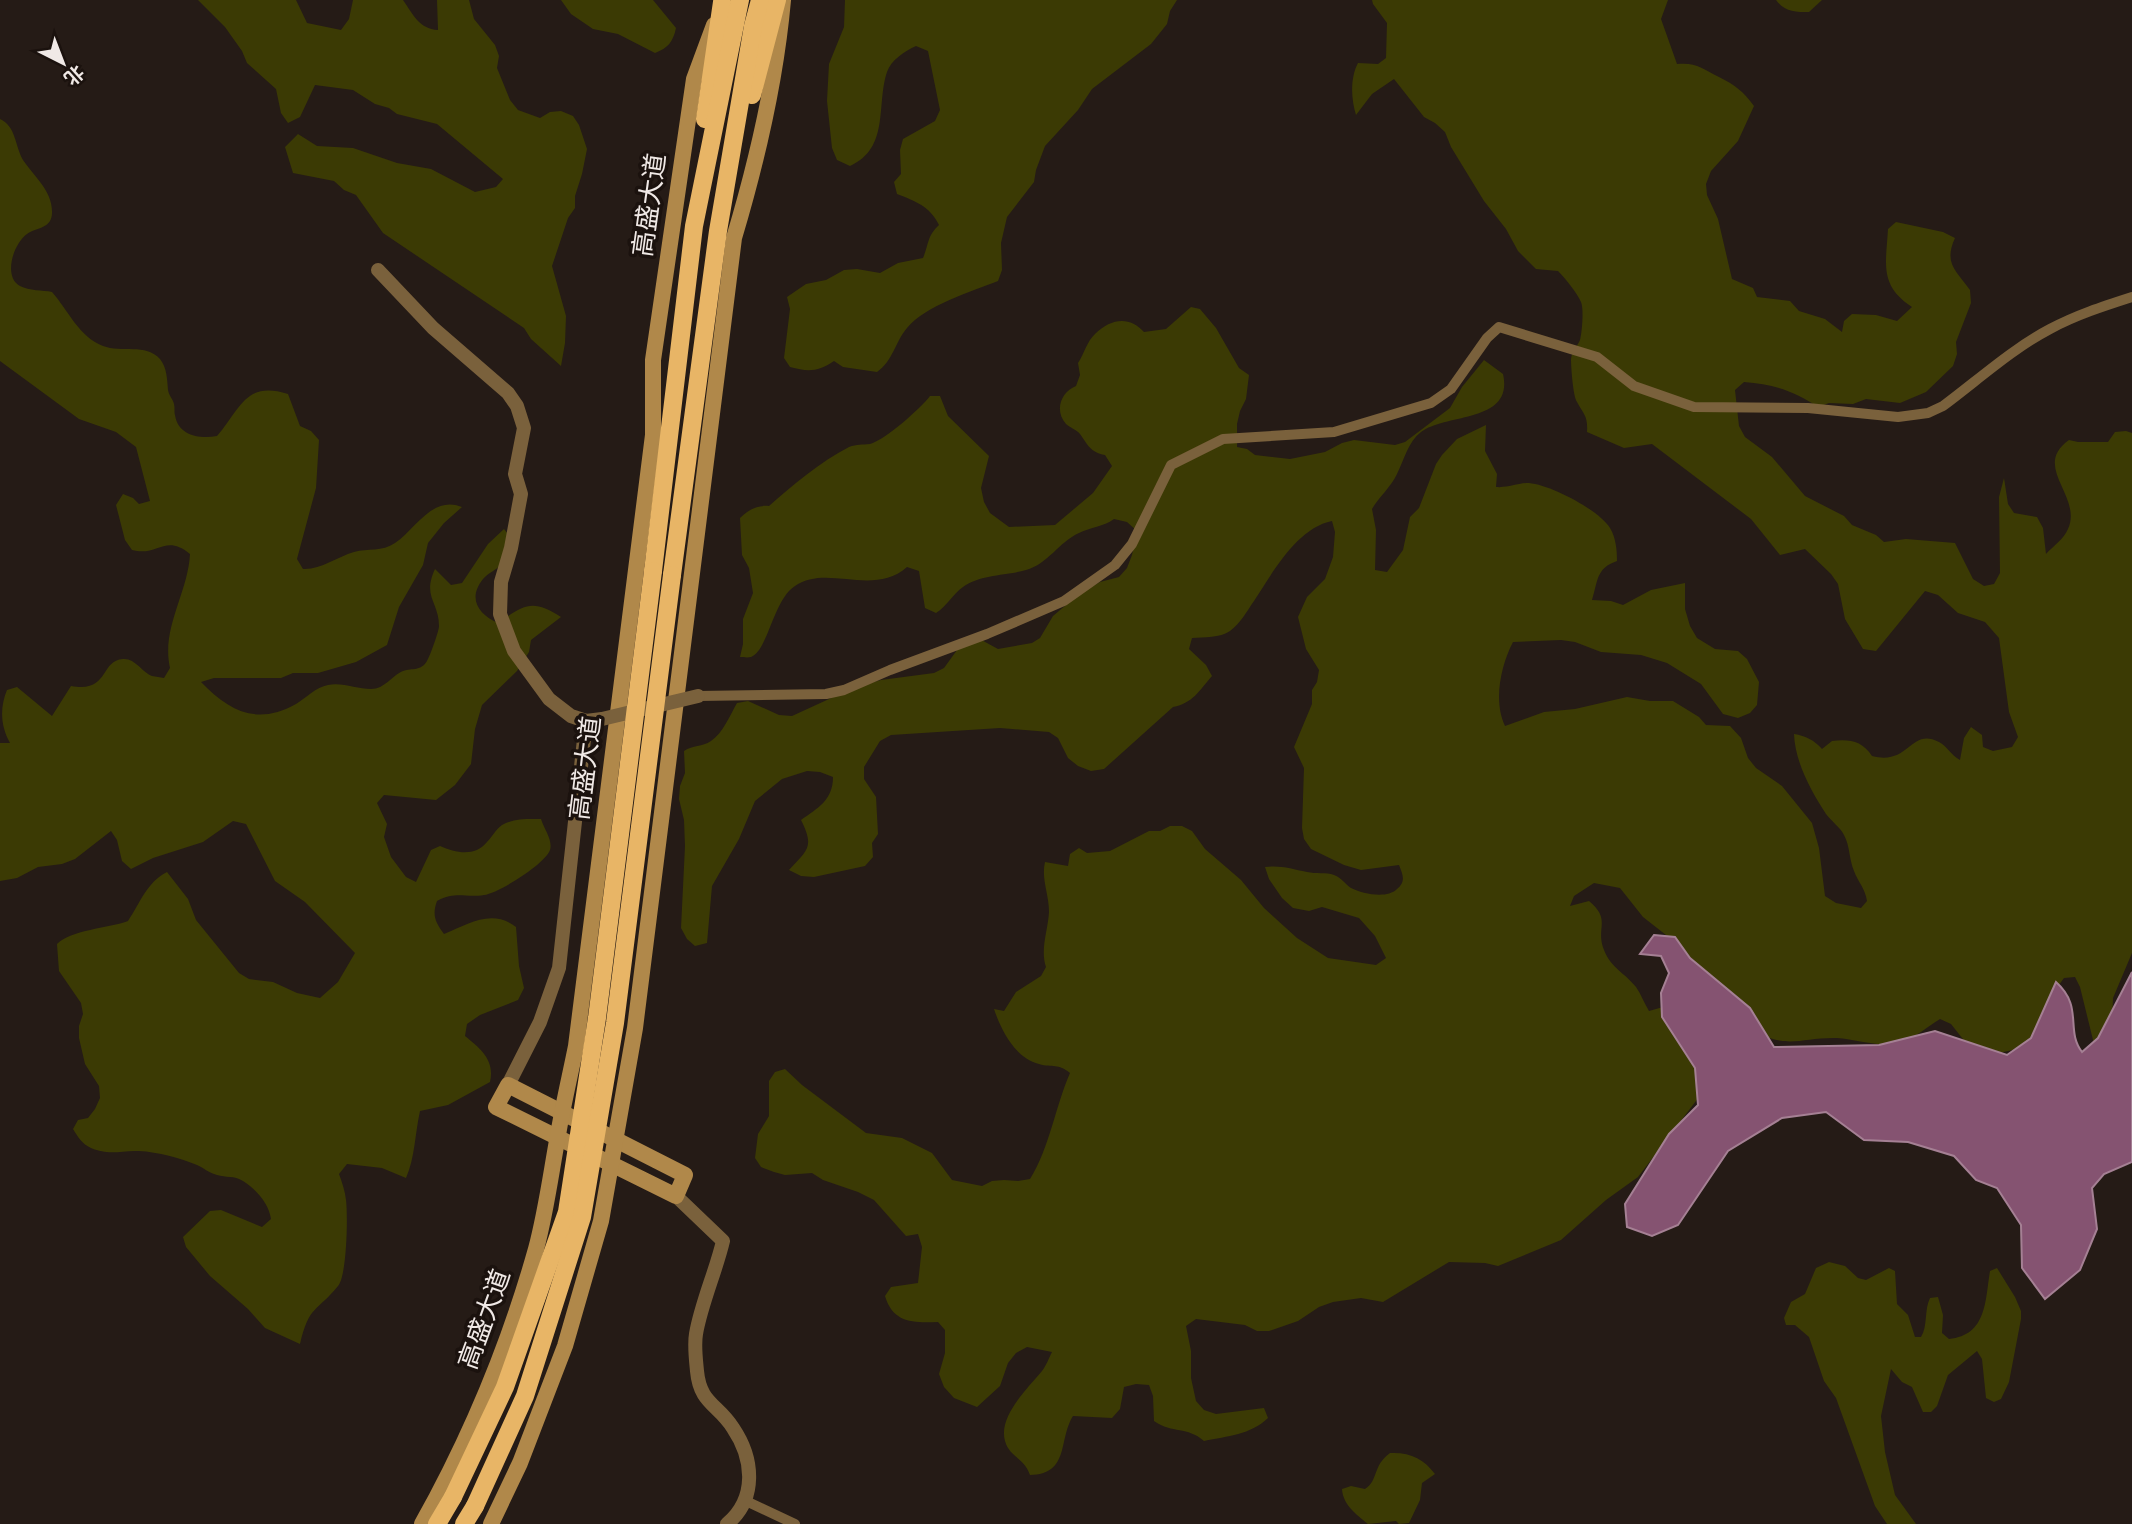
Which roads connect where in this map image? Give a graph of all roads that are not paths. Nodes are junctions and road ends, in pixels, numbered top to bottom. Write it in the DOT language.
graph roads {
  1 [pos="760,0"];
  2 [pos="777,0"];
  3 [pos="783,0"];
  4 [pos="728,1"];
  5 [pos="718,231"];
  6 [pos="378,270"];
  7 [pos="2132,297"];
  8 [pos="698,696"];
  9 [pos="586,721"];
  10 [pos="508,1085"];
  11 [pos="562,1112"];
  12 [pos="557,1138"];
  13 [pos="615,1140"];
  14 [pos="610,1164"];
  15 [pos="676,1196"];
  16 [pos="746,1501"];
  17 [pos="422,1524"];
  18 [pos="437,1524"];
  19 [pos="464,1524"];
  20 [pos="491,1524"];
  21 [pos="727,1524"];
  22 [pos="796,1524"];
  1 -- 5 [label="highway"];
  2 -- 5 [label="highway"];
  3 -- 13 [label="main road"];
  4 -- 11 [label="main road, 高盛大道"];
  4 -- 18 [label="highway, 高盛大道, bridge"];
  5 -- 19 [label="highway, bridge"];
  6 -- 9 [label="street"];
  7 -- 8 [label="street"];
  8 -- 9 [label="street, bridge"];
  9 -- 10 [label="street"];
  10 -- 11 [label="main road"];
  10 -- 12 [label="main road"];
  11 -- 12 [label="main road, 高盛大道"];
  11 -- 13 [label="main road"];
  12 -- 14 [label="main road"];
  12 -- 17 [label="main road, 高盛大道"];
  13 -- 14 [label="main road"];
  13 -- 15 [label="main road"];
  14 -- 15 [label="main road"];
  14 -- 20 [label="main road"];
  15 -- 16 [label="street"];
  16 -- 21 [label="street"];
  16 -- 22 [label="street"];
}
